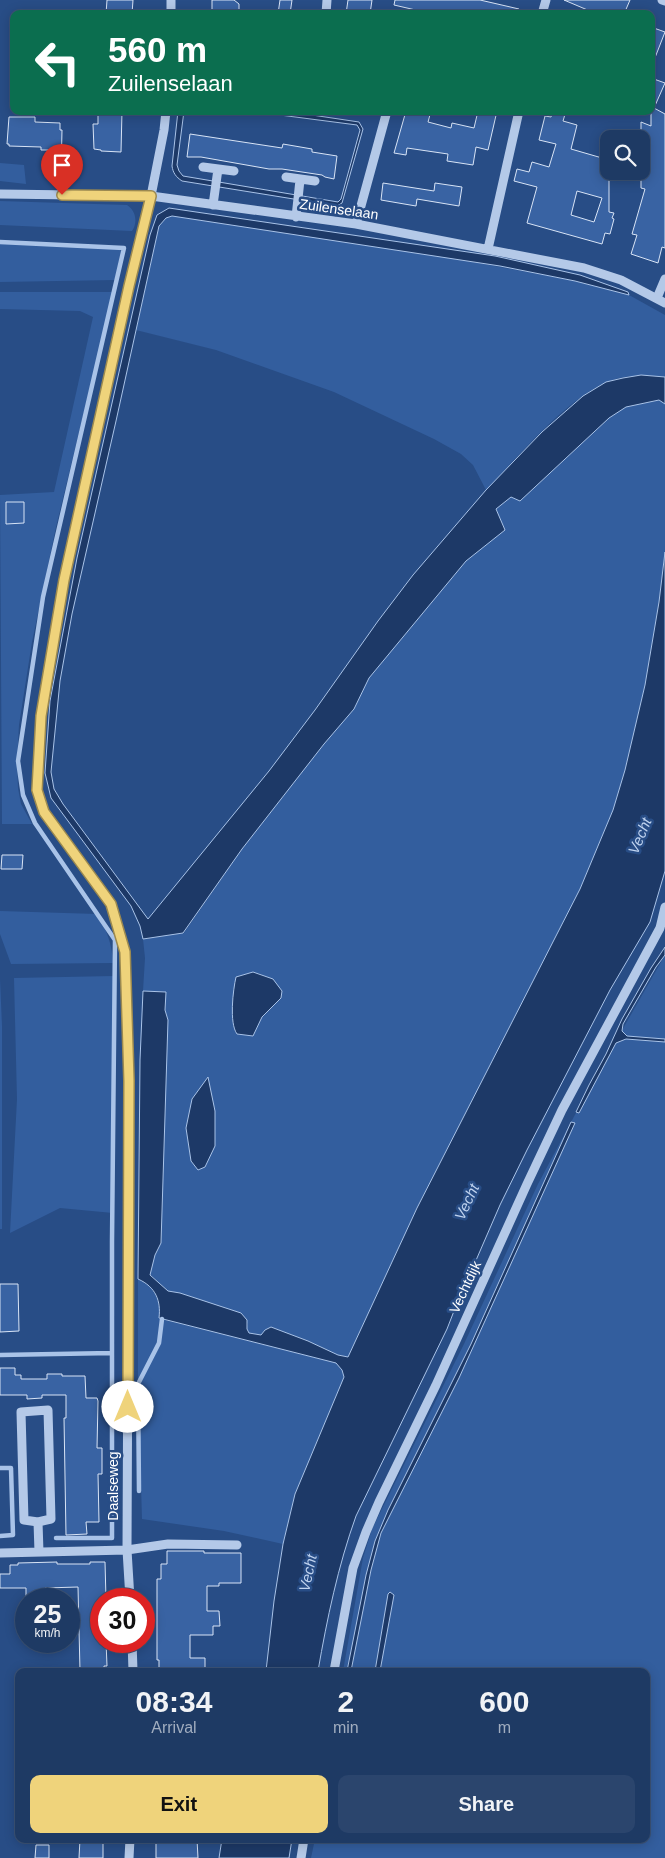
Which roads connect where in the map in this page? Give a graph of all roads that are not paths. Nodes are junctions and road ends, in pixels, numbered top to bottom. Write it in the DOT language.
graph roads {
  1 [pos="166,115"];
  2 [pos="386,115"];
  3 [pos="519,115"];
  4 [pos="203,166"];
  5 [pos="218,169"];
  6 [pos="234,171"];
  7 [pos="286,177"];
  8 [pos="300,180"];
  9 [pos="315,181"];
  10 [pos="0,194"];
  11 [pos="151,196"];
  12 [pos="213,205"];
  13 [pos="296,217"];
  14 [pos="356,224"];
  15 [pos="488,249"];
  16 [pos="665,278"];
  17 [pos="661,300"];
  18 [pos="665,907"];
  19 [pos="662,928"];
  20 [pos="38,1522"];
  21 [pos="236,1545"];
  22 [pos="127,1550"];
  23 [pos="39,1552"];
  24 [pos="0,1553"];
  25 [pos="129,1588"];
  26 [pos="132,1653"];
  27 [pos="133,1668"];
  28 [pos="335,1668"];
  29 [pos="130,1843"];
  30 [pos="303,1843"];
  31 [pos="129,1858"];
  32 [pos="301,1858"];
  1 -- 11 [label="street, Daalseweg"];
  2 -- 14 [label="street"];
  3 -- 15 [label="street"];
  4 -- 5 [label="street"];
  5 -- 6 [label="street"];
  5 -- 12 [label="street"];
  7 -- 8 [label="street"];
  8 -- 9 [label="street"];
  8 -- 13 [label="street"];
  10 -- 11 [label="street, Zuilenselaan"];
  11 -- 12 [label="street, Zuilenselaan"];
  11 -- 22 [label="street, Daalseweg"];
  12 -- 13 [label="street, Zuilenselaan"];
  13 -- 14 [label="street, Zuilenselaan"];
  14 -- 15 [label="street, Zuilenselaan"];
  15 -- 17 [label="street, Zuilenselaan"];
  16 -- 17 [label="street"];
  18 -- 19 [label="street, Vechtdijk"];
  19 -- 28 [label="street, Vechtdijk"];
  20 -- 20 [label="street"];
  20 -- 23 [label="street"];
  21 -- 22 [label="street"];
  22 -- 23 [label="street"];
  22 -- 25 [label="street, Daalseweg"];
  23 -- 24 [label="street"];
  26 -- 27 [label="street"];
  29 -- 31 [label="street"];
  30 -- 32 [label="street"];
}
